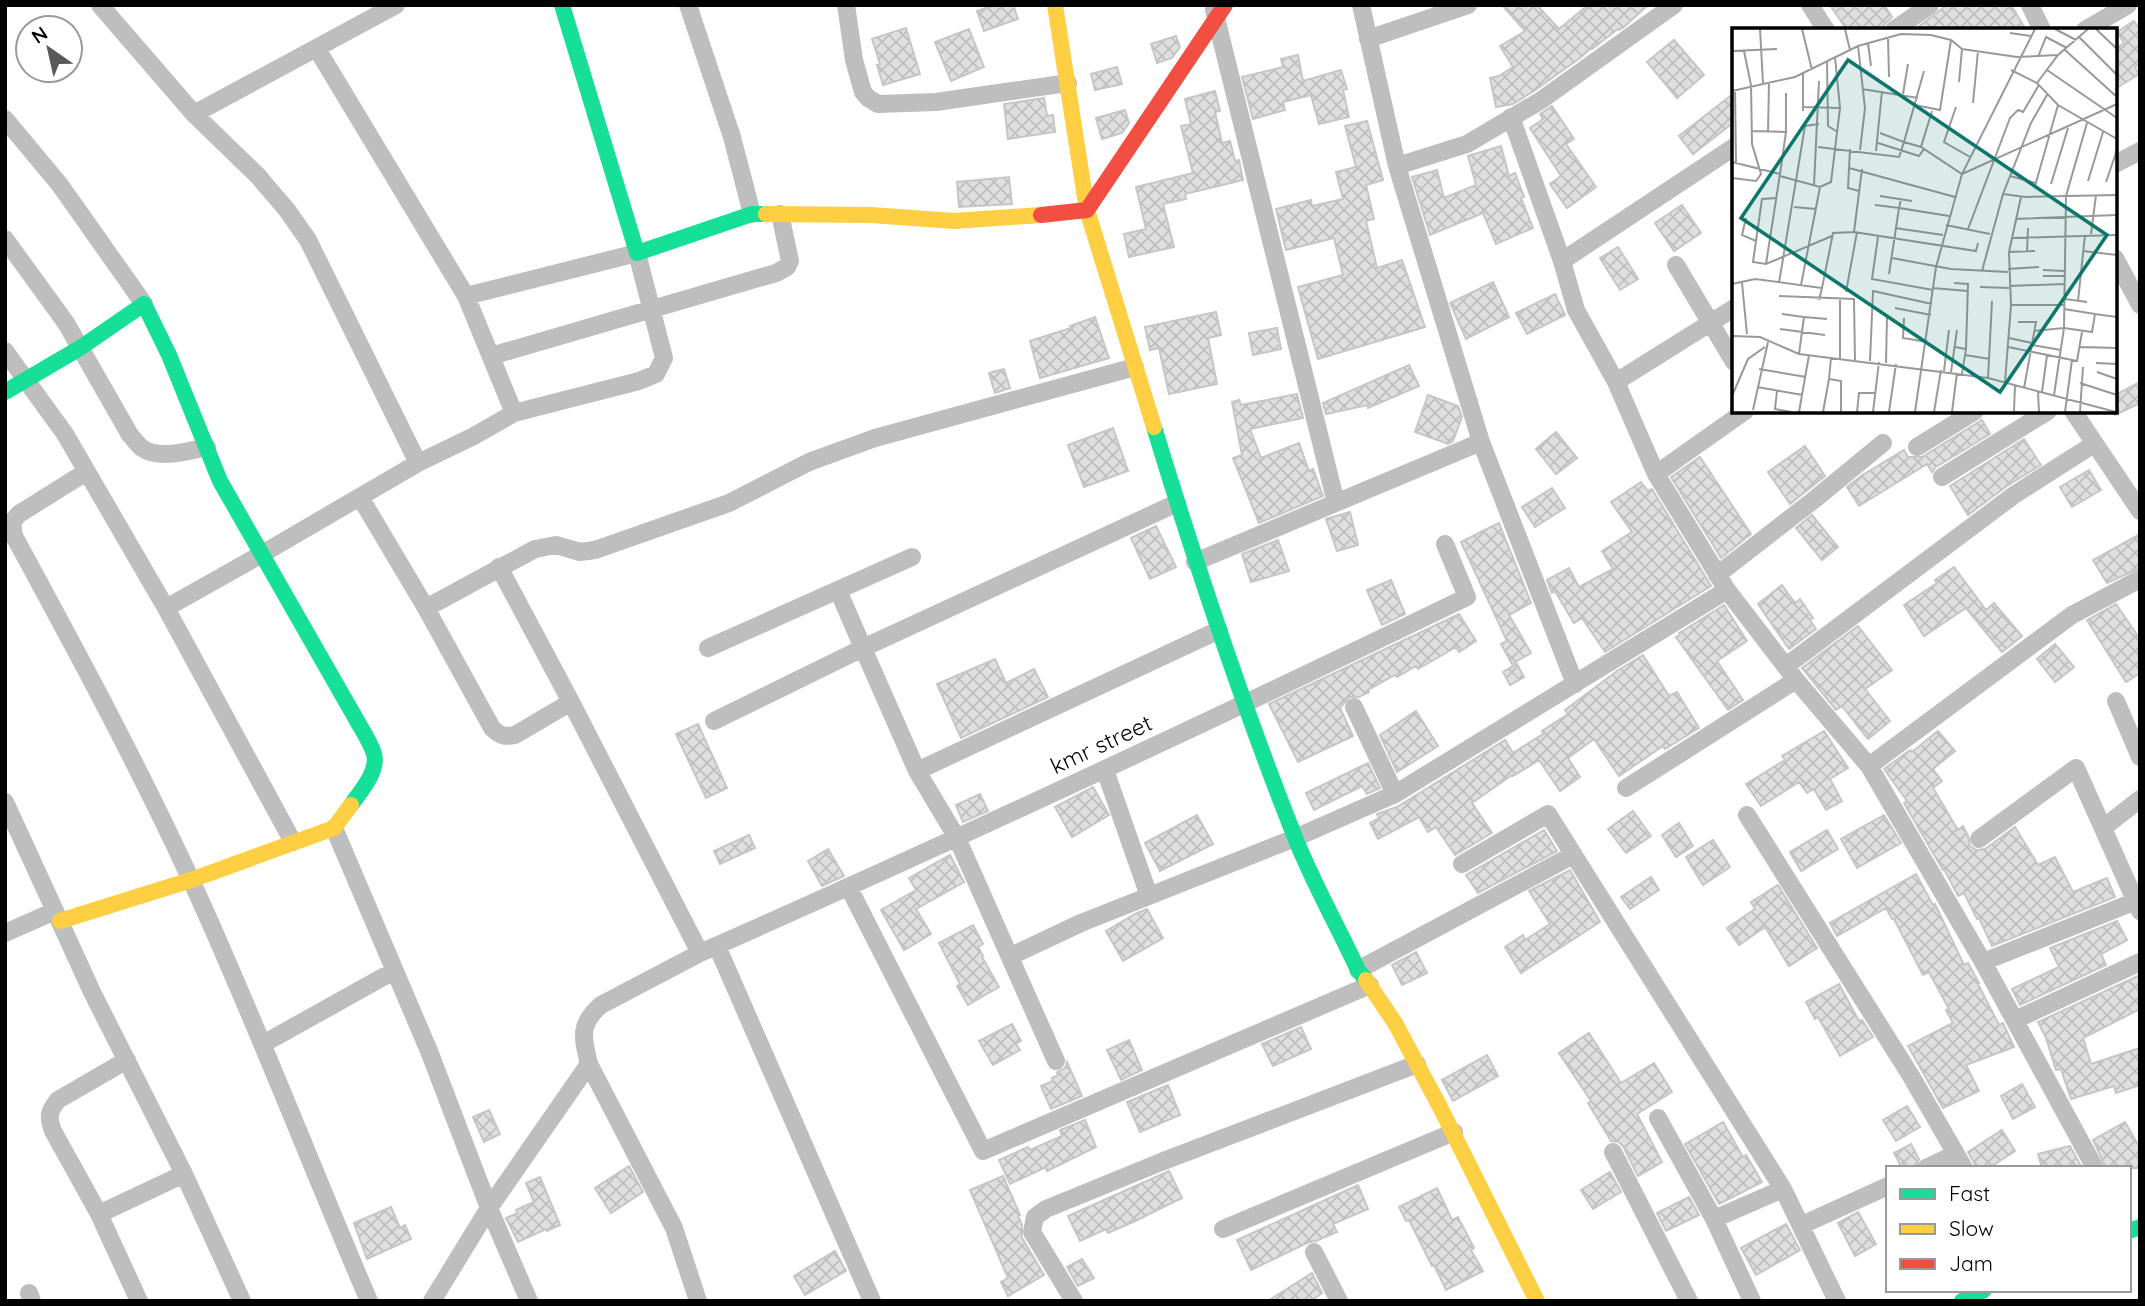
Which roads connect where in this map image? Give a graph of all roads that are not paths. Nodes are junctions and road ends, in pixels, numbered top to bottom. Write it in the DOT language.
graph roads {
  1 [pos="100,5"];
  2 [pos="396,5"];
  3 [pos="562,5"];
  4 [pos="688,5"];
  5 [pos="846,5"];
  6 [pos="1055,5"];
  7 [pos="1361,5"];
  8 [pos="1468,5"];
  9 [pos="1674,5"];
  10 [pos="1811,5"];
  11 [pos="1930,5"];
  12 [pos="2030,5"];
  13 [pos="2128,5"];
  14 [pos="1218,10"];
  15 [pos="1825,28"];
  16 [pos="1897,28"];
  17 [pos="2041,28"];
  18 [pos="2088,28"];
  19 [pos="1368,38"];
  20 [pos="317,49"];
  21 [pos="1068,83"];
  22 [pos="194,114"];
  23 [pos="1511,117"];
  24 [pos="5,119"];
  25 [pos="1732,148"];
  26 [pos="2140,151"];
  27 [pos="2117,163"];
  28 [pos="1397,166"];
  29 [pos="1087,210"];
  30 [pos="752,214"];
  31 [pos="780,214"];
  32 [pos="5,239"];
  33 [pos="637,253"];
  34 [pos="1562,261"];
  35 [pos="2117,262"];
  36 [pos="1676,265"];
  37 [pos="466,296"];
  38 [pos="144,304"];
  39 [pos="2140,305"];
  40 [pos="651,309"];
  41 [pos="1732,309"];
  42 [pos="1711,324"];
  43 [pos="80,348"];
  44 [pos="5,351"];
  45 [pos="491,356"];
  46 [pos="1732,359"];
  47 [pos="1135,367"];
  48 [pos="25,379"];
  49 [pos="1616,382"];
  50 [pos="5,392"];
  51 [pos="514,413"];
  52 [pos="1742,413"];
  53 [pos="1972,413"];
  54 [pos="2045,413"];
  55 [pos="2074,413"];
  56 [pos="1481,442"];
  57 [pos="1883,443"];
  58 [pos="2094,444"];
  59 [pos="207,447"];
  60 [pos="1917,447"];
  61 [pos="418,463"];
  62 [pos="86,472"];
  63 [pos="1656,474"];
  64 [pos="1942,477"];
  65 [pos="360,497"];
  66 [pos="1177,503"];
  67 [pos="1336,503"];
  68 [pos="2140,511"];
  69 [pos="1445,544"];
  70 [pos="262,554"];
  71 [pos="912,557"];
  72 [pos="1195,562"];
  73 [pos="499,567"];
  74 [pos="2140,579"];
  75 [pos="1722,583"];
  76 [pos="838,590"];
  77 [pos="166,608"];
  78 [pos="426,608"];
  79 [pos="1219,630"];
  80 [pos="708,648"];
  81 [pos="863,648"];
  82 [pos="1791,673"];
  83 [pos="1575,684"];
  84 [pos="2116,701"];
  85 [pos="571,702"];
  86 [pos="1245,705"];
  87 [pos="1354,707"];
  88 [pos="714,720"];
  89 [pos="2140,757"];
  90 [pos="1869,766"];
  91 [pos="1105,770"];
  92 [pos="917,771"];
  93 [pos="1626,788"];
  94 [pos="1395,794"];
  95 [pos="2140,799"];
  96 [pos="5,802"];
  97 [pos="1747,815"];
  98 [pos="334,828"];
  99 [pos="2104,828"];
  100 [pos="957,838"];
  101 [pos="1295,838"];
  102 [pos="1979,839"];
  103 [pos="293,842"];
  104 [pos="1573,855"];
  105 [pos="1462,864"];
  106 [pos="191,880"];
  107 [pos="849,888"];
  108 [pos="1149,896"];
  109 [pos="2138,906"];
  110 [pos="58,916"];
  111 [pos="5,933"];
  112 [pos="717,946"];
  113 [pos="700,953"];
  114 [pos="1011,956"];
  115 [pos="2140,961"];
  116 [pos="1983,962"];
  117 [pos="1358,971"];
  118 [pos="395,972"];
  119 [pos="1370,985"];
  120 [pos="2015,1020"];
  121 [pos="262,1044"];
  122 [pos="127,1060"];
  123 [pos="1056,1061"];
  124 [pos="589,1064"];
  125 [pos="1417,1064"];
  126 [pos="1658,1118"];
  127 [pos="1454,1132"];
  128 [pos="1613,1152"];
  129 [pos="1960,1161"];
  130 [pos="1936,1166"];
  131 [pos="2094,1166"];
  132 [pos="184,1174"];
  133 [pos="1886,1186"];
  134 [pos="1783,1189"];
  135 [pos="489,1208"];
  136 [pos="99,1214"];
  137 [pos="1714,1219"];
  138 [pos="1802,1225"];
  139 [pos="1223,1229"];
  140 [pos="1314,1252"];
  141 [pos="1980,1292"];
  142 [pos="1536,1300"];
  143 [pos="139,1301"];
  144 [pos="242,1301"];
  145 [pos="369,1301"];
  146 [pos="432,1301"];
  147 [pos="529,1301"];
  148 [pos="698,1301"];
  149 [pos="872,1301"];
  150 [pos="1074,1301"];
  151 [pos="1339,1301"];
  152 [pos="1689,1301"];
  153 [pos="1752,1301"];
  154 [pos="1837,1301"];
  155 [pos="1962,1301"];
  1 -- 22 [label="street"];
  2 -- 20 [label="street"];
  3 -- 33 [label="street"];
  4 -- 30 [label="street"];
  5 -- 21 [label="street"];
  6 -- 21 [label="street"];
  7 -- 19 [label="street"];
  8 -- 19 [label="street"];
  9 -- 23 [label="street"];
  10 -- 15 [label="street"];
  11 -- 16 [label="street"];
  12 -- 17 [label="street"];
  13 -- 18 [label="street"];
  14 -- 29 [label="street"];
  14 -- 67 [label="street"];
  19 -- 28 [label="street"];
  20 -- 22 [label="street"];
  20 -- 37 [label="street"];
  21 -- 29 [label="street"];
  22 -- 61 [label="street"];
  23 -- 28 [label="street"];
  23 -- 34 [label="street"];
  24 -- 38 [label="street"];
  25 -- 34 [label="street"];
  26 -- 27 [label="street"];
  28 -- 56 [label="street"];
  29 -- 31 [label="street"];
  29 -- 47 [label="street"];
  30 -- 31 [label="street"];
  30 -- 33 [label="street"];
  31 -- 40 [label="street"];
  32 -- 43 [label="street"];
  33 -- 37 [label="street"];
  33 -- 40 [label="street"];
  34 -- 49 [label="street"];
  35 -- 39 [label="street"];
  36 -- 42 [label="street"];
  37 -- 45 [label="street"];
  38 -- 43 [label="street"];
  38 -- 59 [label="street"];
  40 -- 45 [label="street"];
  40 -- 51 [label="street"];
  41 -- 42 [label="street"];
  42 -- 46 [label="street"];
  42 -- 49 [label="street"];
  43 -- 48 [label="street"];
  43 -- 59 [label="street"];
  44 -- 48 [label="street"];
  45 -- 51 [label="street"];
  47 -- 66 [label="street"];
  47 -- 73 [label="street"];
  48 -- 50 [label="street"];
  48 -- 62 [label="street"];
  49 -- 63 [label="street"];
  51 -- 61 [label="street"];
  52 -- 63 [label="street"];
  53 -- 60 [label="street"];
  54 -- 64 [label="street"];
  55 -- 58 [label="street"];
  56 -- 67 [label="street"];
  56 -- 83 [label="street"];
  57 -- 75 [label="street"];
  58 -- 68 [label="street"];
  58 -- 82 [label="street"];
  59 -- 70 [label="street"];
  61 -- 65 [label="street"];
  62 -- 77 [label="street"];
  62 -- 106 [label="street"];
  63 -- 75 [label="street"];
  65 -- 70 [label="street"];
  65 -- 78 [label="street"];
  66 -- 72 [label="street"];
  66 -- 81 [label="street"];
  67 -- 72 [label="street"];
  69 -- 86 [label="street, kmr street"];
  70 -- 77 [label="street"];
  70 -- 98 [label="street"];
  71 -- 76 [label="street"];
  72 -- 79 [label="street"];
  73 -- 78 [label="street"];
  73 -- 85 [label="street"];
  74 -- 90 [label="street"];
  75 -- 82 [label="street"];
  75 -- 83 [label="street"];
  76 -- 80 [label="street"];
  76 -- 81 [label="street"];
  77 -- 103 [label="street"];
  78 -- 85 [label="street"];
  79 -- 86 [label="street"];
  79 -- 92 [label="street"];
  81 -- 88 [label="street"];
  81 -- 92 [label="street"];
  82 -- 90 [label="street"];
  82 -- 93 [label="street"];
  83 -- 94 [label="street"];
  84 -- 89 [label="street"];
  85 -- 113 [label="street"];
  86 -- 91 [label="street, kmr street"];
  86 -- 101 [label="street"];
  87 -- 94 [label="street"];
  90 -- 116 [label="street"];
  91 -- 100 [label="street, kmr street"];
  91 -- 108 [label="street"];
  92 -- 100 [label="street"];
  94 -- 101 [label="street"];
  95 -- 99 [label="street"];
  96 -- 110 [label="street"];
  97 -- 129 [label="street"];
  98 -- 103 [label="street"];
  98 -- 118 [label="street"];
  99 -- 102 [label="street"];
  99 -- 109 [label="street"];
  100 -- 107 [label="street, kmr street"];
  100 -- 114 [label="street"];
  101 -- 108 [label="street"];
  101 -- 117 [label="street"];
  103 -- 106 [label="street"];
  104 -- 105 [label="street"];
  104 -- 117 [label="street"];
  104 -- 134 [label="street"];
  106 -- 110 [label="street"];
  106 -- 121 [label="street"];
  107 -- 112 [label="street, kmr street"];
  107 -- 119 [label="street"];
  108 -- 114 [label="street"];
  109 -- 116 [label="street"];
  110 -- 111 [label="street"];
  110 -- 122 [label="street"];
  112 -- 113 [label="street, kmr street"];
  112 -- 149 [label="street"];
  113 -- 124 [label="street, kmr street"];
  114 -- 123 [label="street"];
  115 -- 120 [label="street"];
  116 -- 120 [label="street"];
  117 -- 119 [label="street"];
  118 -- 121 [label="street"];
  118 -- 135 [label="street"];
  119 -- 125 [label="street"];
  120 -- 131 [label="street"];
  121 -- 145 [label="street"];
  122 -- 132 [label="street"];
  122 -- 136 [label="street"];
  124 -- 135 [label="street"];
  124 -- 148 [label="street, kmr street"];
  125 -- 127 [label="street"];
  125 -- 150 [label="street"];
  126 -- 137 [label="street"];
  127 -- 139 [label="street"];
  127 -- 142 [label="street"];
  128 -- 152 [label="street"];
  129 -- 130 [label="street"];
  132 -- 136 [label="street"];
  132 -- 144 [label="street"];
  133 -- 138 [label="street"];
  134 -- 137 [label="street"];
  134 -- 138 [label="street"];
  135 -- 146 [label="street"];
  135 -- 147 [label="street"];
  136 -- 143 [label="street"];
  137 -- 153 [label="street"];
  138 -- 154 [label="street"];
  140 -- 151 [label="street"];
  141 -- 155 [label="street"];
}
